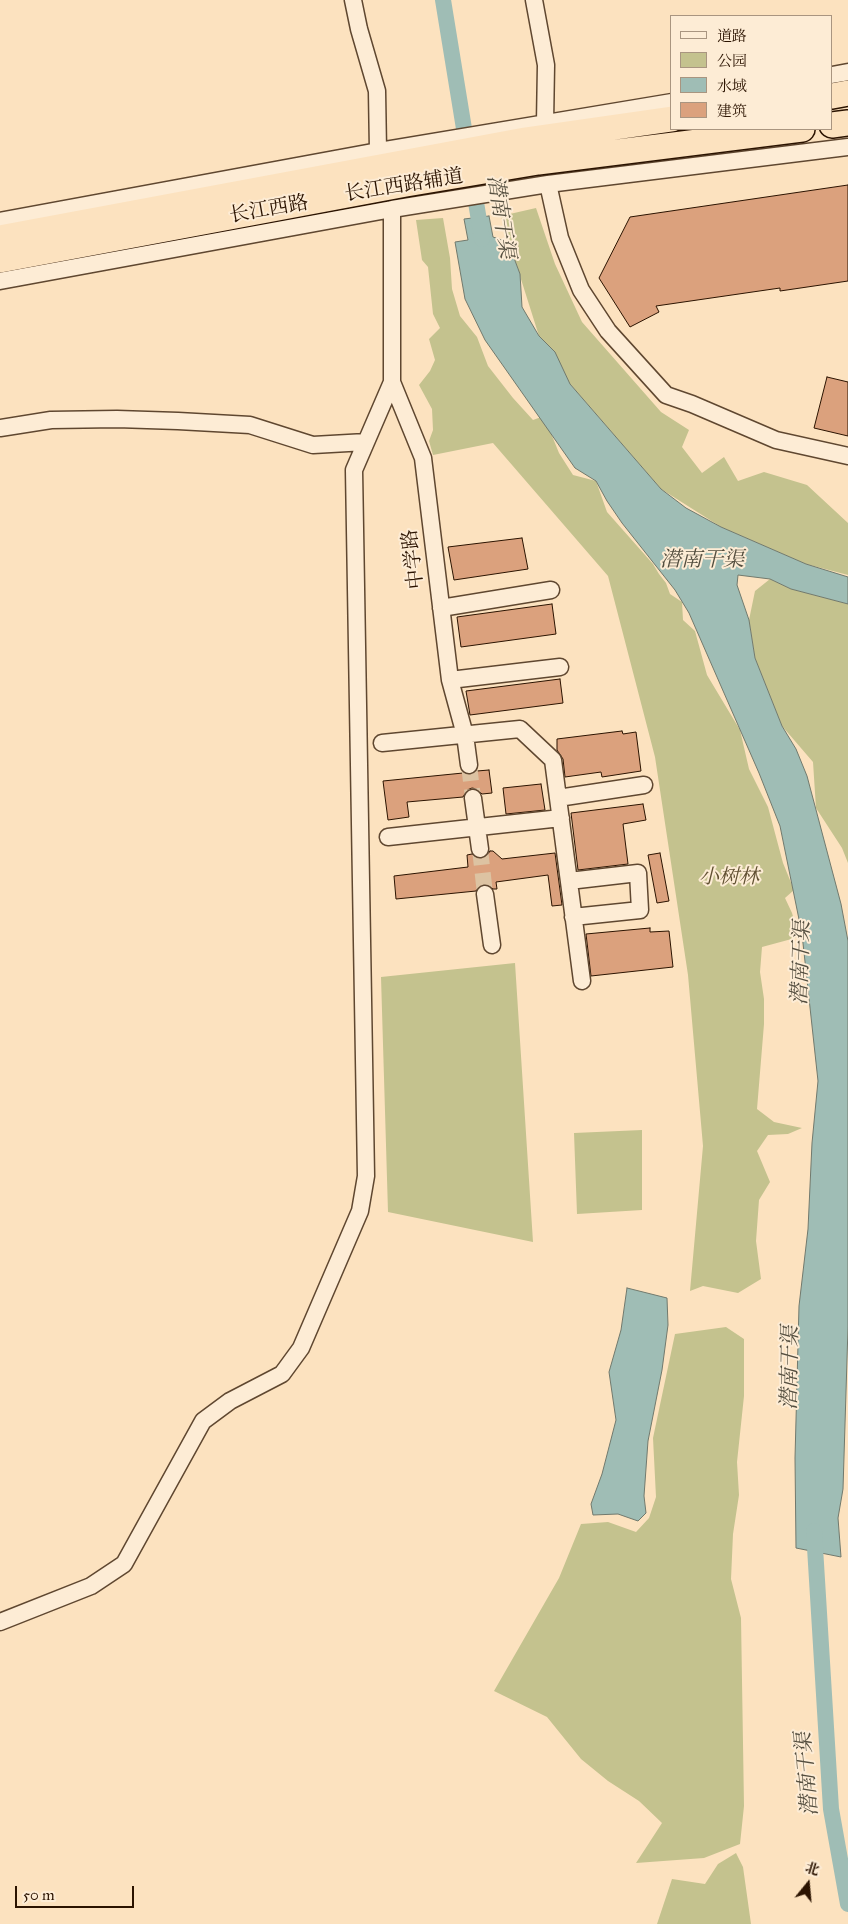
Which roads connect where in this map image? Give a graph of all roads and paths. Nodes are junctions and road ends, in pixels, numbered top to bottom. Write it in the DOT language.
graph roads {
  1 [pos="353,0"];
  2 [pos="534,0"];
  3 [pos="848,72"];
  4 [pos="833,75"];
  5 [pos="848,93"];
  6 [pos="833,96"];
  7 [pos="670,102"];
  8 [pos="670,119"];
  9 [pos="545,123"];
  10 [pos="848,123"];
  11 [pos="833,125"];
  12 [pos="797,130"];
  13 [pos="523,133"];
  14 [pos="848,147"];
  15 [pos="378,151"];
  16 [pos="403,174"];
  17 [pos="540,178"];
  18 [pos="392,209"];
  19 [pos="0,221"];
  20 [pos="0,238"];
  21 [pos="0,260"];
  22 [pos="0,281"];
  23 [pos="392,382"];
  24 [pos="0,428"];
  25 [pos="366,442"];
  26 [pos="846,457"];
  27 [pos="551,590"];
  28 [pos="441,608"];
  29 [pos="560,667"];
  30 [pos="450,680"];
  31 [pos="382,743"];
  32 [pos="469,765"];
  33 [pos="644,785"];
  34 [pos="473,798"];
  35 [pos="558,798"];
  36 [pos="561,818"];
  37 [pos="388,837"];
  38 [pos="480,849"];
  39 [pos="569,881"];
  40 [pos="485,894"];
  41 [pos="574,917"];
  42 [pos="492,945"];
  43 [pos="582,981"];
  44 [pos="0,1622"];
  1 -- 15 [label="street"];
  2 -- 9 [label="street"];
  3 -- 4 [label="street"];
  5 -- 6 [label="highway"];
  7 -- 9 [label="street, 长江西路辅道"];
  8 -- 13 [label="highway, 长江西路"];
  9 -- 13 [label="street, 长江西路辅道"];
  10 -- 11 [label="highway"];
  12 -- 17 [label="highway, 长江西路"];
  13 -- 15 [label="street, 长江西路辅道"];
  13 -- 16 [label="highway, 长江西路"];
  14 -- 17 [label="street, 长江西路辅道"];
  15 -- 19 [label="street, 长江西路辅道"];
  16 -- 17 [label="highway, 长江西路"];
  16 -- 20 [label="highway, 长江西路"];
  16 -- 21 [label="highway, 长江西路"];
  17 -- 18 [label="street, 长江西路辅道"];
  17 -- 26 [label="street"];
  18 -- 22 [label="street, 长江西路辅道"];
  18 -- 23 [label="street"];
  23 -- 25 [label="street"];
  23 -- 28 [label="street, 中学路"];
  24 -- 25 [label="street"];
  25 -- 44 [label="street"];
  27 -- 28 [label="street"];
  28 -- 30 [label="street, 中学路"];
  29 -- 30 [label="street"];
  30 -- 32 [label="street, 中学路"];
  31 -- 35 [label="street"];
  33 -- 35 [label="street"];
  34 -- 38 [label="street"];
  35 -- 36 [label="street"];
  36 -- 37 [label="street"];
  36 -- 39 [label="street"];
  39 -- 41 [label="street"];
  39 -- 41 [label="street"];
  40 -- 42 [label="street"];
  41 -- 43 [label="street"];
}
